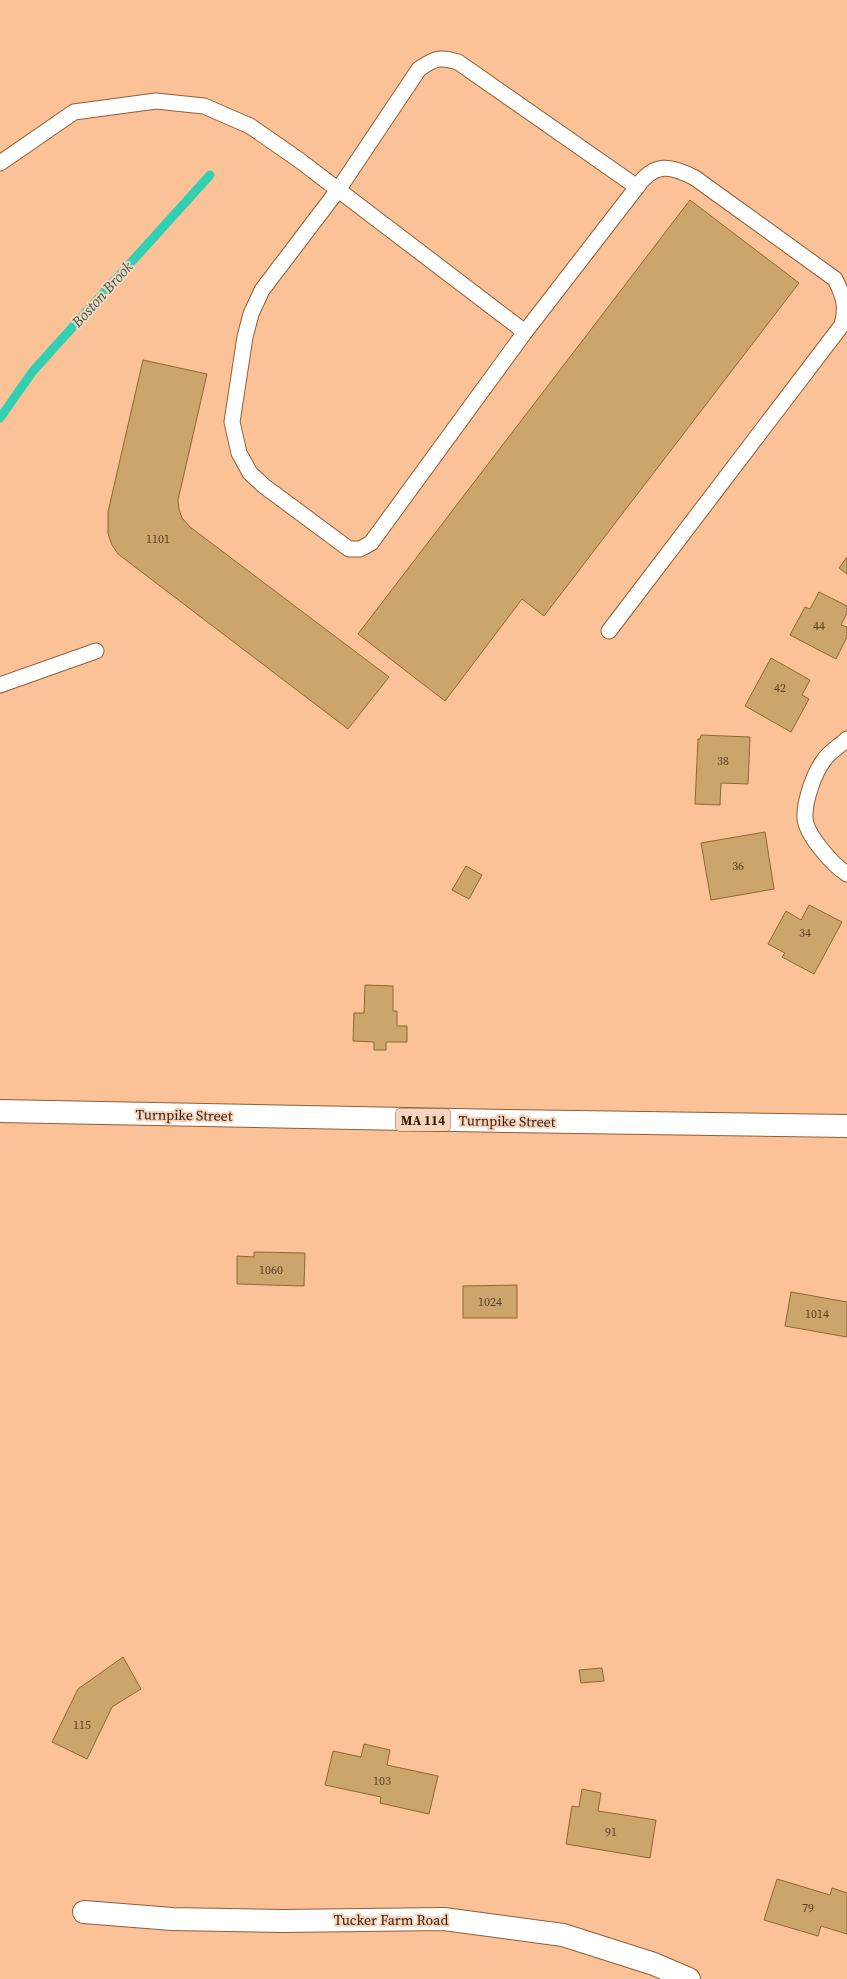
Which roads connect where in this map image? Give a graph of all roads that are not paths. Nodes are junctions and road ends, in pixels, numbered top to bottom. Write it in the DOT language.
graph roads {
  1 [pos="0,163"];
  2 [pos="637,187"];
  3 [pos="338,190"];
  4 [pos="526,332"];
  5 [pos="609,631"];
  6 [pos="96,651"];
  7 [pos="0,685"];
  8 [pos="847,739"];
  9 [pos="847,874"];
  10 [pos="0,1111"];
  11 [pos="847,1126"];
  12 [pos="84,1912"];
  13 [pos="689,1979"];
  1 -- 3 [label="lane"];
  2 -- 3 [label="lane"];
  2 -- 4 [label="lane"];
  2 -- 5 [label="lane"];
  3 -- 4 [label="lane"];
  3 -- 4 [label="lane"];
  6 -- 7 [label="lane"];
  8 -- 9 [label="lane"];
  10 -- 11 [label="main road, Turnpike Street / MA 114"];
  12 -- 13 [label="main road, Tucker Farm Road"];
}
